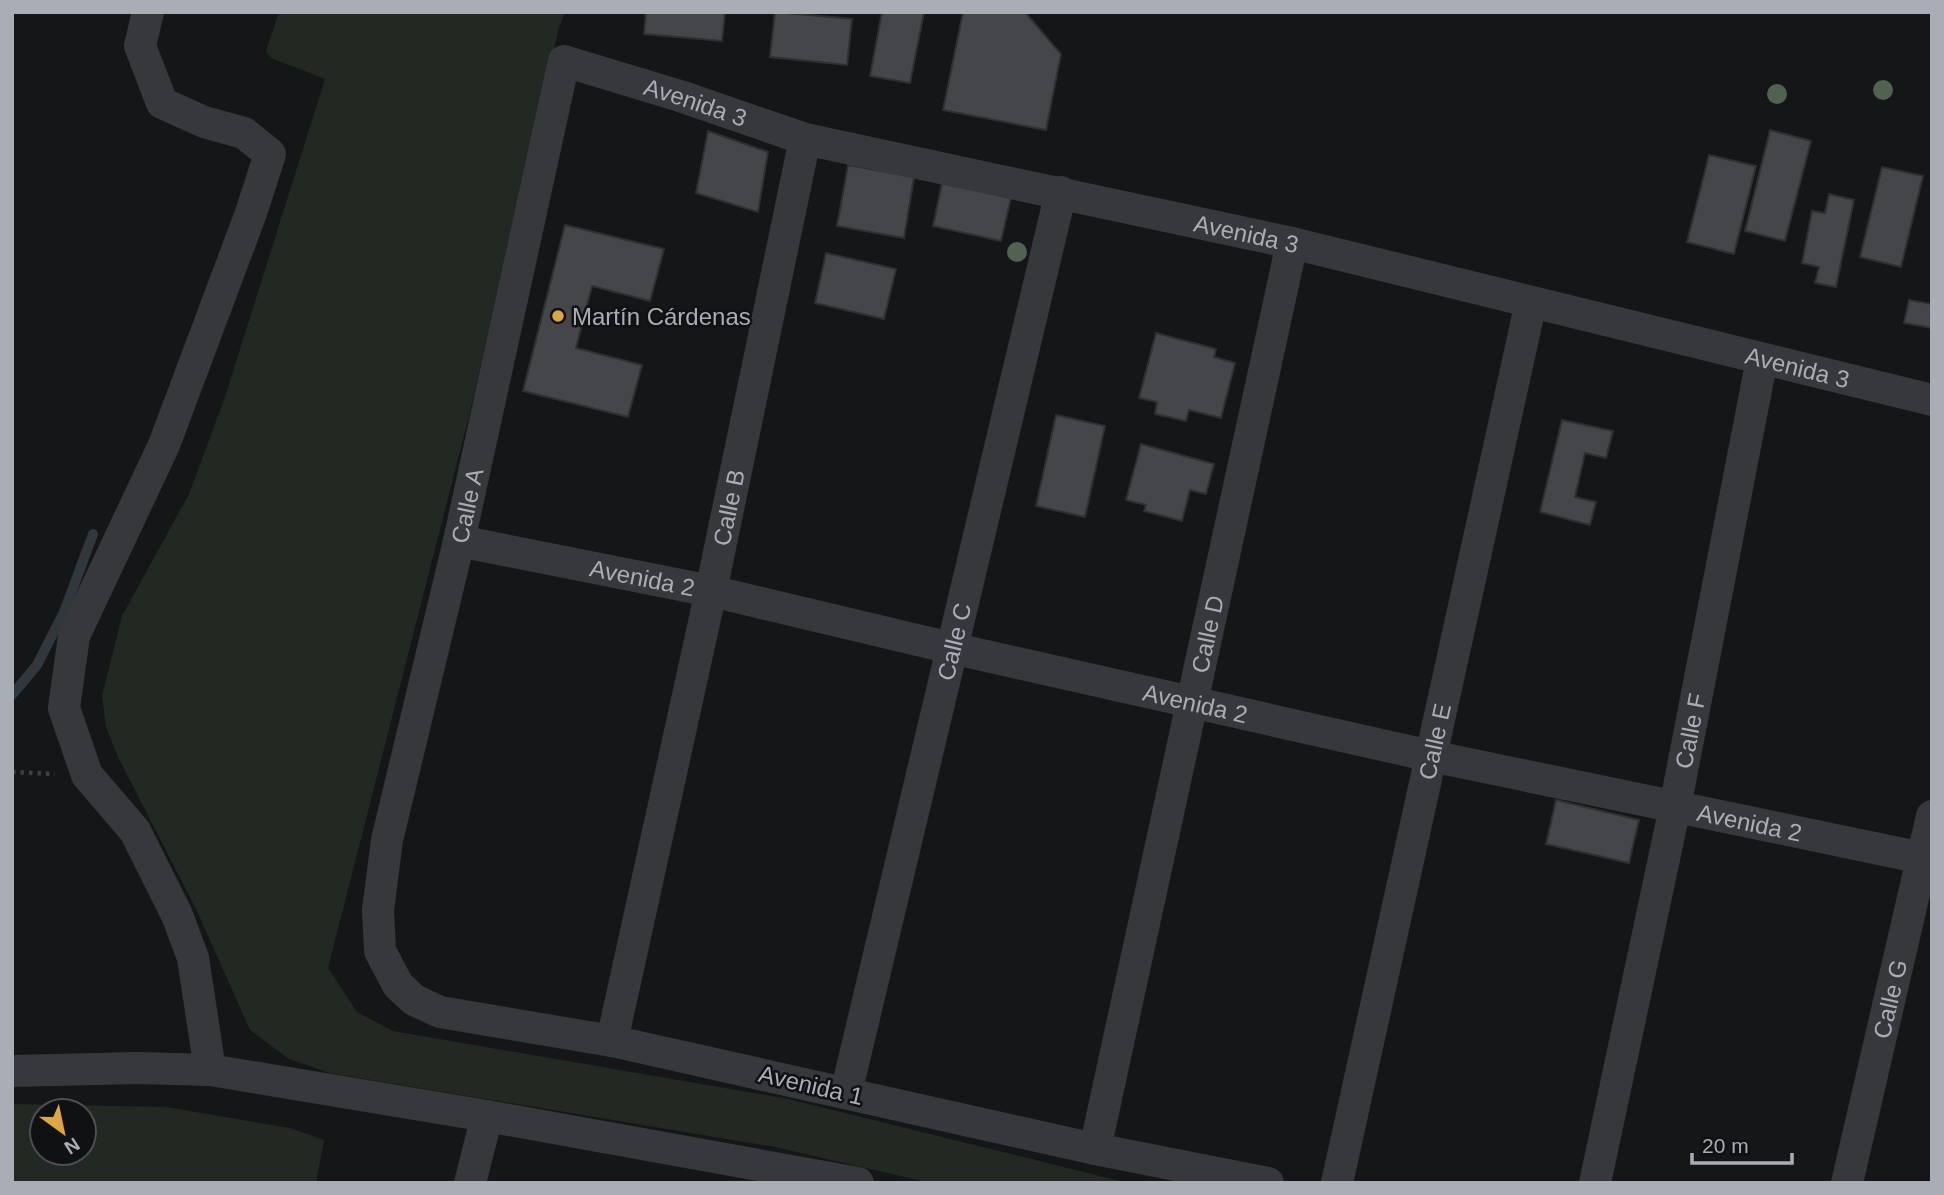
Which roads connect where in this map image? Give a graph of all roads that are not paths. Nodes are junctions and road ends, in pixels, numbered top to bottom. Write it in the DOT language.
graph roads {
  1 [pos="148,12"];
  2 [pos="564,61"];
  3 [pos="805,139"];
  4 [pos="1061,192"];
  5 [pos="1292,243"];
  6 [pos="1531,302"];
  7 [pos="1762,359"];
  8 [pos="1932,400"];
  9 [pos="459,541"];
  10 [pos="711,592"];
  11 [pos="951,648"];
  12 [pos="1191,701"];
  13 [pos="1431,756"];
  14 [pos="1675,807"];
  15 [pos="1932,816"];
  16 [pos="1927,859"];
  17 [pos="380,951"];
  18 [pos="612,1041"];
  19 [pos="210,1070"];
  20 [pos="12,1071"];
  21 [pos="846,1093"];
  22 [pos="487,1116"];
  23 [pos="1095,1149"];
  24 [pos="470,1183"];
  25 [pos="858,1183"];
  26 [pos="1268,1183"];
  27 [pos="1337,1183"];
  28 [pos="1595,1183"];
  29 [pos="1847,1183"];
  1 -- 19 [label="street"];
  2 -- 3 [label="street, Avenida 3"];
  2 -- 9 [label="street, Calle A"];
  3 -- 4 [label="street, Avenida 3"];
  3 -- 10 [label="street, Calle B"];
  4 -- 5 [label="street, Avenida 3"];
  4 -- 11 [label="street, Calle C"];
  5 -- 6 [label="street, Avenida 3"];
  5 -- 12 [label="street, Calle D"];
  6 -- 7 [label="street, Avenida 3"];
  6 -- 13 [label="street, Calle E"];
  7 -- 8 [label="street, Avenida 3"];
  7 -- 14 [label="street, Calle F"];
  9 -- 10 [label="street, Avenida 2"];
  9 -- 17 [label="street, Calle A"];
  10 -- 11 [label="street, Avenida 2"];
  10 -- 18 [label="street, Calle B"];
  11 -- 12 [label="street, Avenida 2"];
  11 -- 21 [label="street, Calle C"];
  12 -- 13 [label="street, Avenida 2"];
  12 -- 23 [label="street, Calle D"];
  13 -- 14 [label="street, Avenida 2"];
  13 -- 27 [label="street, Calle E"];
  14 -- 16 [label="street, Avenida 2"];
  14 -- 28 [label="street, Calle F"];
  15 -- 16 [label="street, Calle G"];
  16 -- 29 [label="street, Calle G"];
  17 -- 18 [label="street, Avenida 1"];
  18 -- 21 [label="street, Avenida 1"];
  19 -- 20 [label="street"];
  19 -- 22 [label="street"];
  21 -- 23 [label="street, Avenida 1"];
  22 -- 24 [label="street"];
  22 -- 25 [label="street"];
  23 -- 26 [label="street, Avenida 1"];
}
